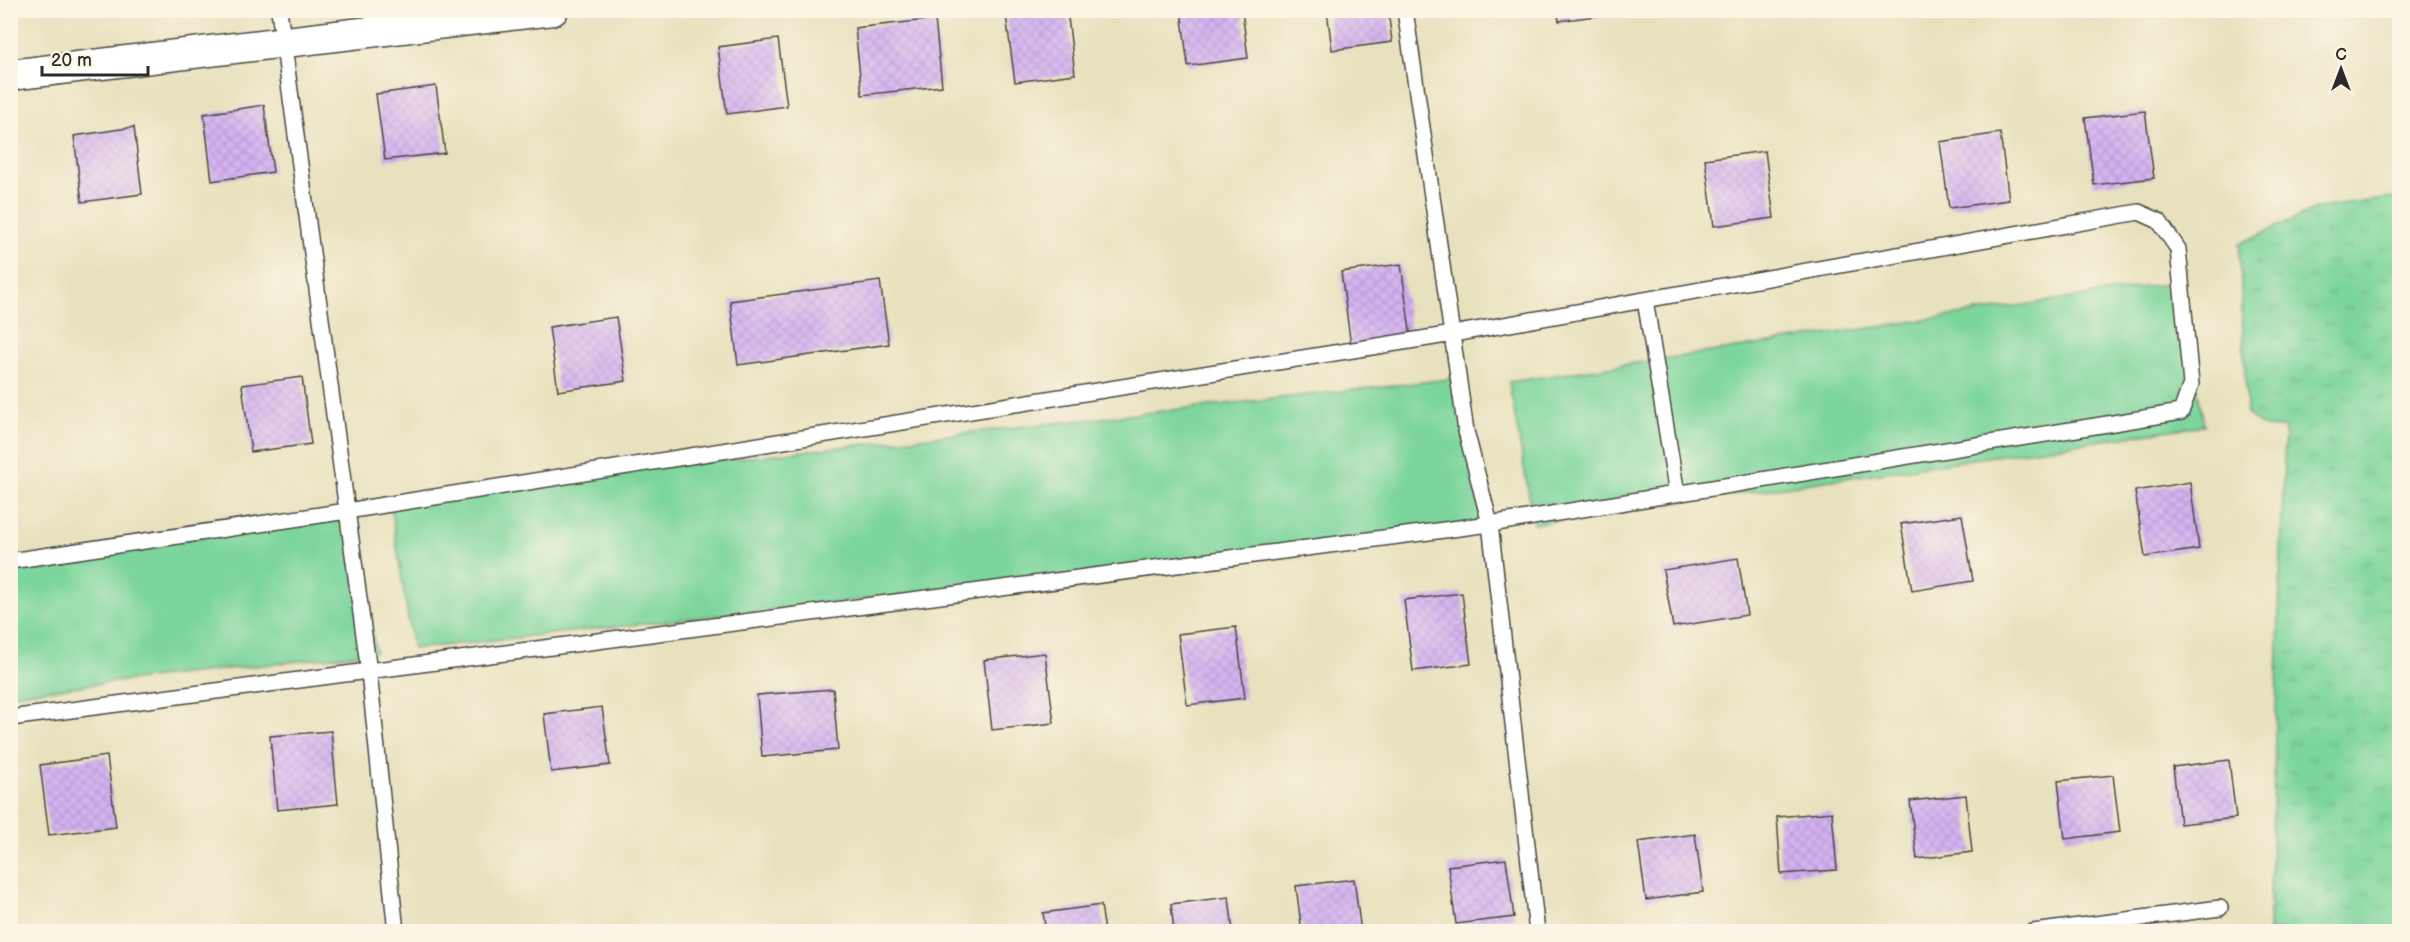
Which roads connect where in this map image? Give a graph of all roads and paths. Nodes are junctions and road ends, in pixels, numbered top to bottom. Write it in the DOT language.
graph roads {
  1 [pos="279,10"];
  2 [pos="552,10"];
  3 [pos="1405,10"];
  4 [pos="284,44"];
  5 [pos="10,75"];
  6 [pos="1645,300"];
  7 [pos="1453,334"];
  8 [pos="1677,494"];
  9 [pos="347,511"];
  10 [pos="1490,524"];
  11 [pos="10,561"];
  12 [pos="369,672"];
  13 [pos="10,718"];
  14 [pos="2220,908"];
  15 [pos="396,932"];
  16 [pos="1537,932"];
  17 [pos="2033,932"];
  1 -- 4 [label="lane"];
  2 -- 4 [label="street"];
  3 -- 7 [label="lane"];
  4 -- 5 [label="street"];
  4 -- 9 [label="lane"];
  6 -- 7 [label="lane"];
  6 -- 8 [label="lane"];
  6 -- 8 [label="lane"];
  7 -- 9 [label="lane"];
  7 -- 10 [label="lane"];
  8 -- 10 [label="lane"];
  9 -- 11 [label="lane"];
  9 -- 12 [label="lane"];
  10 -- 12 [label="lane"];
  10 -- 16 [label="lane"];
  12 -- 13 [label="lane"];
  12 -- 15 [label="lane"];
  14 -- 17 [label="lane"];
}
